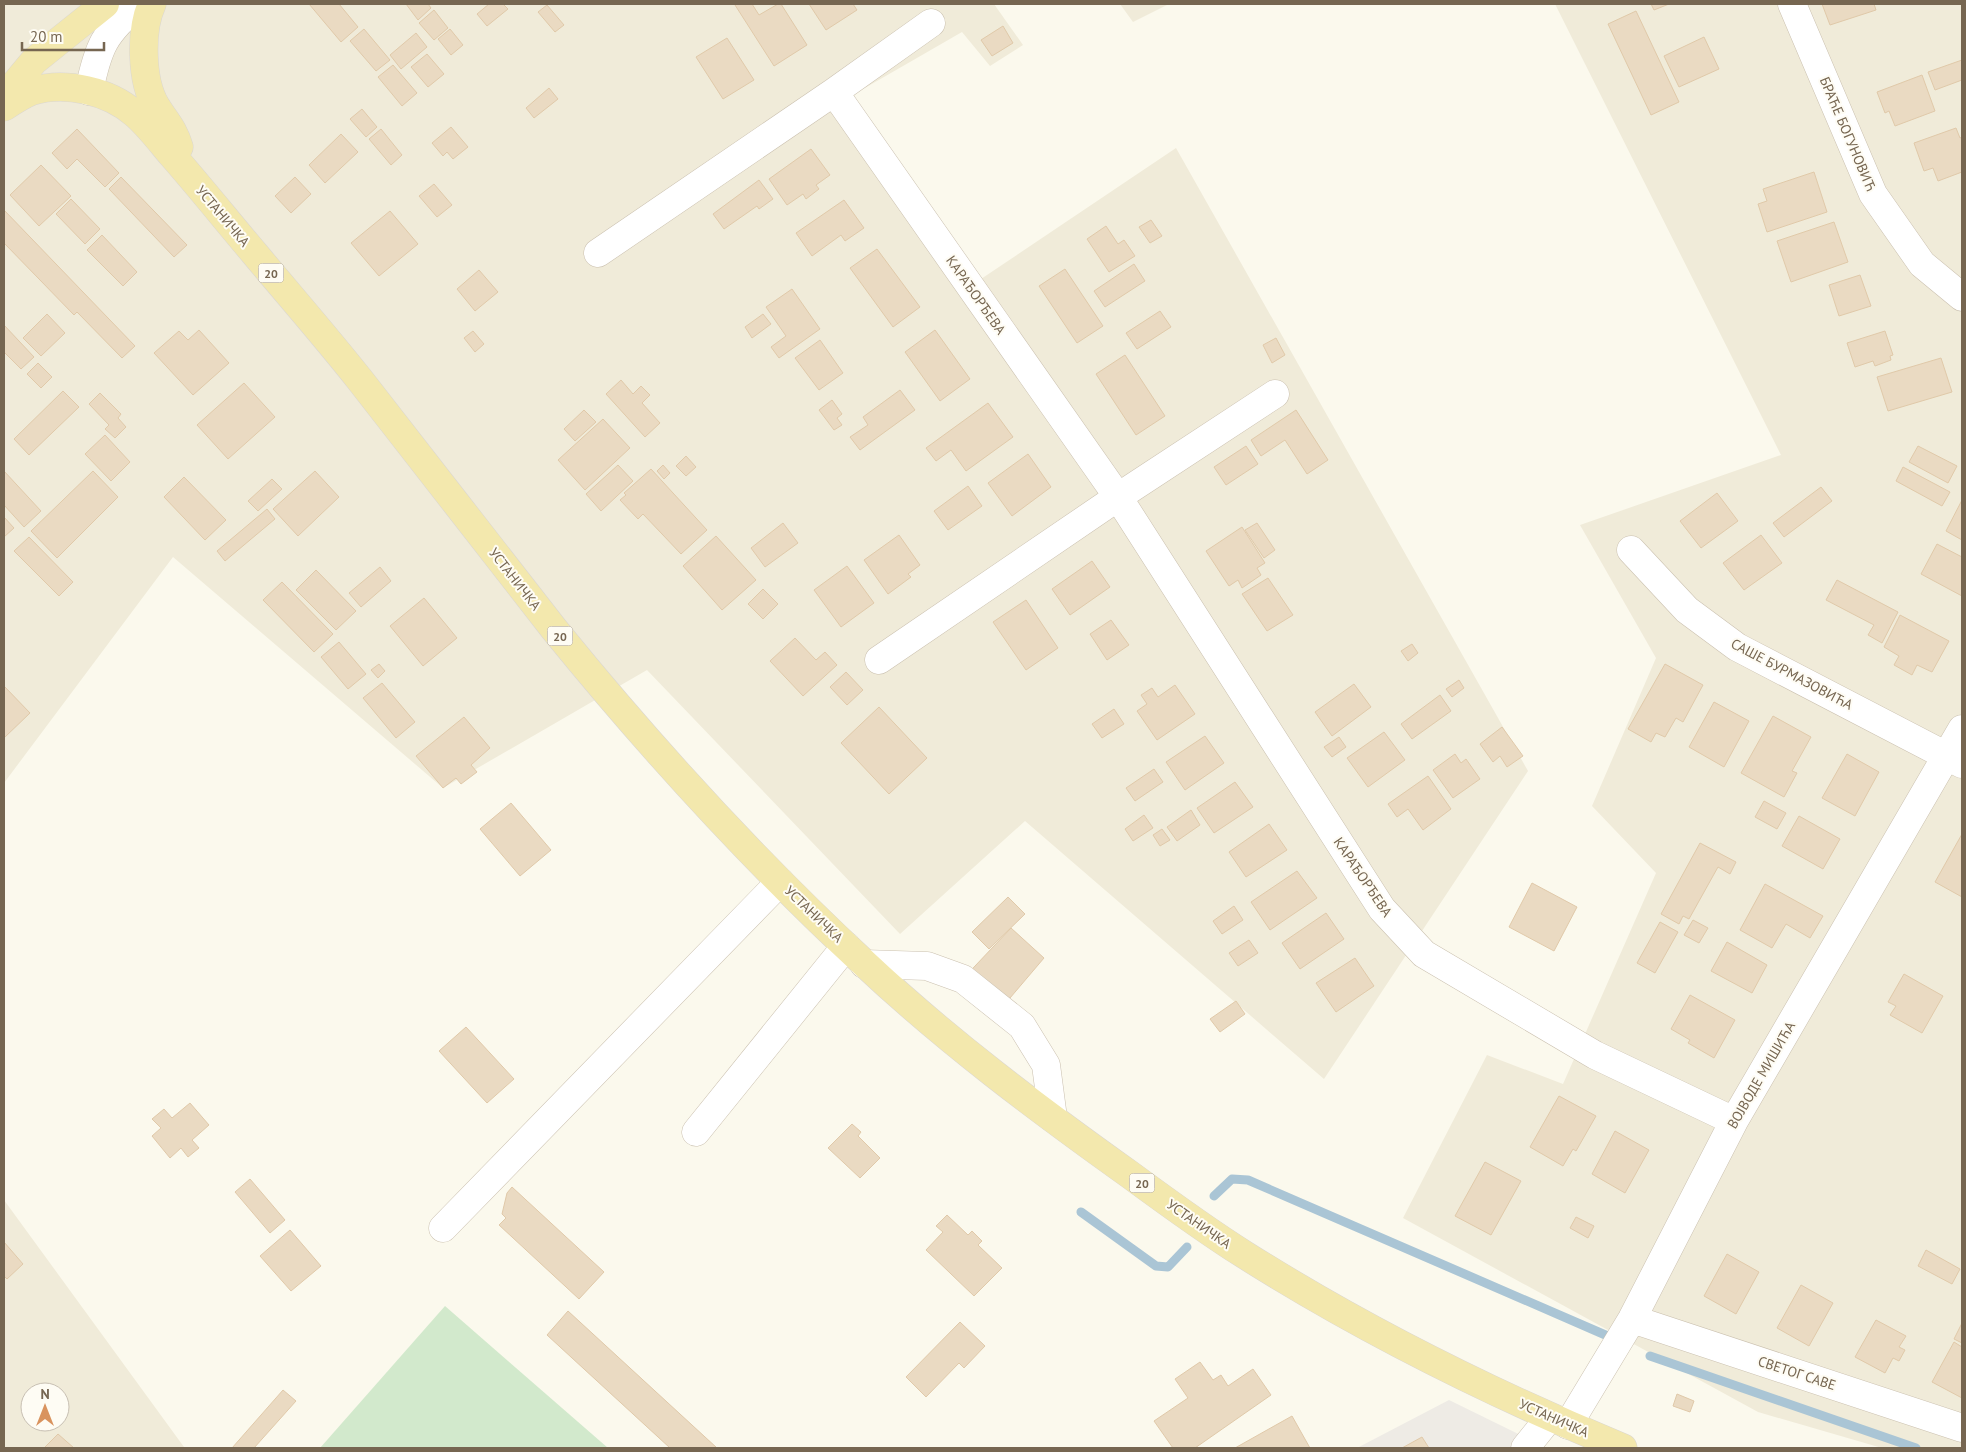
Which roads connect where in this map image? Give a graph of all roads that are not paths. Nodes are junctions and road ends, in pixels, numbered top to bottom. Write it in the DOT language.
graph roads {
  1 [pos="105,4"];
  2 [pos="139,4"];
  3 [pos="152,4"];
  4 [pos="1792,4"];
  5 [pos="931,23"];
  6 [pos="89,91"];
  7 [pos="834,92"];
  8 [pos="4,97"];
  9 [pos="4,107"];
  10 [pos="185,170"];
  11 [pos="598,253"];
  12 [pos="1962,297"];
  13 [pos="1275,394"];
  14 [pos="1118,497"];
  15 [pos="1631,550"];
  16 [pos="879,660"];
  17 [pos="1962,729"];
  18 [pos="1954,760"];
  19 [pos="780,882"];
  20 [pos="855,955"];
  21 [pos="1053,1118"];
  22 [pos="1734,1121"];
  23 [pos="696,1132"];
  24 [pos="443,1228"];
  25 [pos="1632,1319"];
  26 [pos="1559,1421"];
  27 [pos="1962,1428"];
  28 [pos="1525,1448"];
  29 [pos="1623,1448"];
  1 -- 8 [label="main road"];
  2 -- 6 [label="street"];
  3 -- 10 [label="main road"];
  4 -- 12 [label="street, БРАЋЕ БОГУНОВИЋ"];
  5 -- 7 [label="street"];
  6 -- 9 [label="main road, 20"];
  6 -- 10 [label="main road, 20"];
  7 -- 11 [label="street"];
  7 -- 14 [label="street, КАРАЂОРЂЕВА"];
  10 -- 19 [label="main road, УСТАНИЧКА / 20"];
  13 -- 14 [label="street"];
  14 -- 16 [label="street"];
  14 -- 22 [label="street, КАРАЂОРЂЕВА"];
  15 -- 18 [label="street, САШЕ БУРМАЗОВИЋА"];
  17 -- 18 [label="street, ВОЈВОДЕ МИШИЋА"];
  18 -- 22 [label="street, ВОЈВОДЕ МИШИЋА"];
  19 -- 20 [label="main road, УСТАНИЧКА / 20"];
  19 -- 24 [label="street"];
  20 -- 21 [label="main road, УСТАНИЧКА / 20"];
  20 -- 21 [label="street"];
  20 -- 23 [label="street"];
  21 -- 26 [label="main road, УСТАНИЧКА / 20"];
  22 -- 25 [label="street, ВОЈВОДЕ МИШИЋА"];
  25 -- 26 [label="street, ВОЈВОДЕ МИШИЋА"];
  25 -- 27 [label="street, СВЕТОГ САВЕ"];
  26 -- 28 [label="street, ВОЈВОДЕ МИШИЋА"];
  26 -- 29 [label="main road, УСТАНИЧКА / 20"];
}
